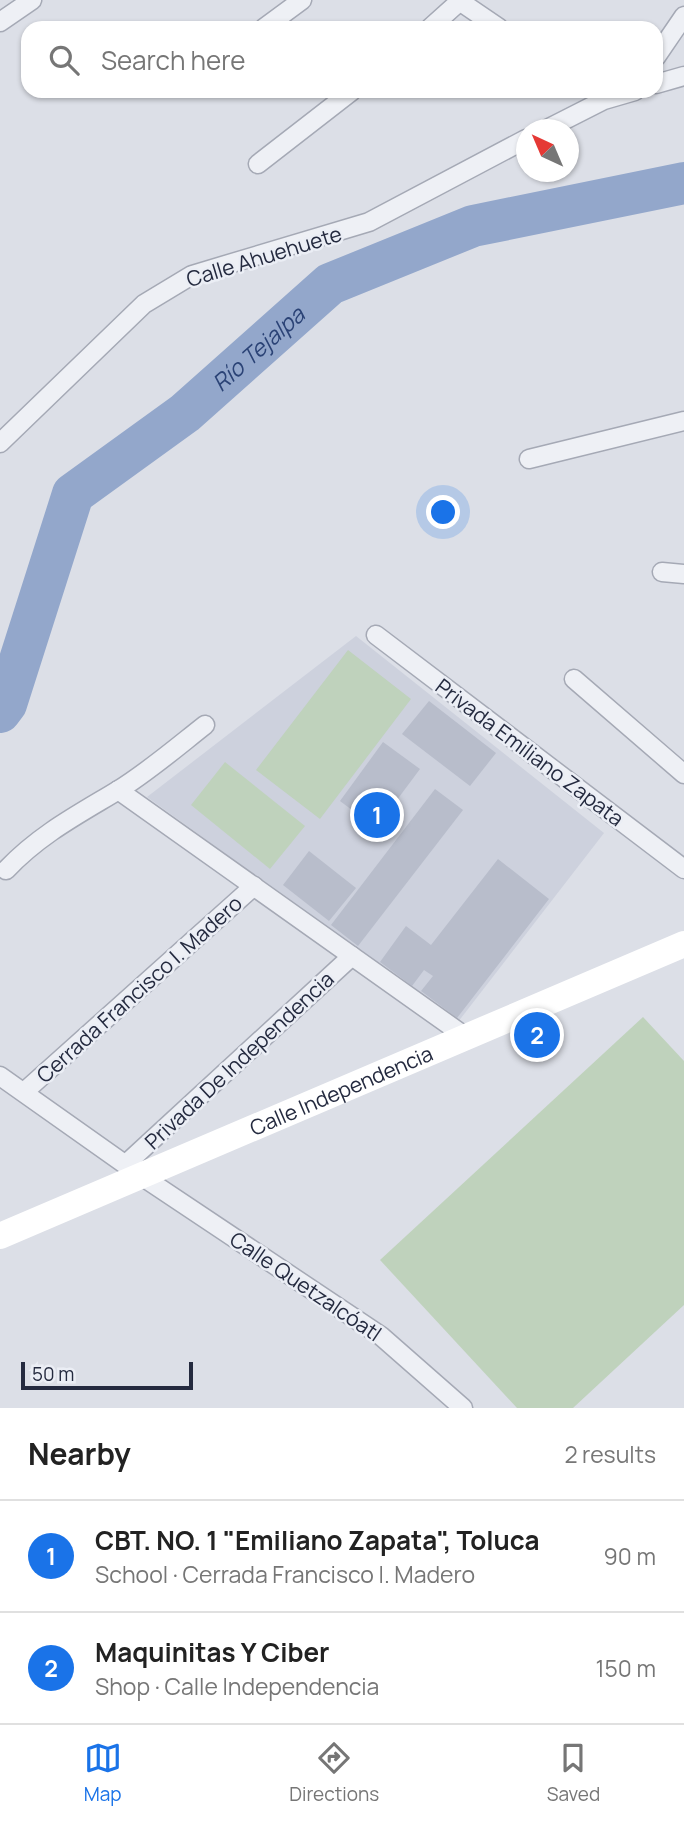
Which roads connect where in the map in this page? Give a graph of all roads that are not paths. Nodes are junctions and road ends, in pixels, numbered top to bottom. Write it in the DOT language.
graph roads {
  1 [pos="32,0"];
  2 [pos="302,0"];
  3 [pos="459,1"];
  4 [pos="684,16"];
  5 [pos="274,21"];
  6 [pos="438,21"];
  7 [pos="489,21"];
  8 [pos="0,22"];
  9 [pos="663,47"];
  10 [pos="684,76"];
  11 [pos="663,82"];
  12 [pos="343,98"];
  13 [pos="593,98"];
  14 [pos="562,119"];
  15 [pos="516,145"];
  16 [pos="258,164"];
  17 [pos="684,421"];
  18 [pos="0,443"];
  19 [pos="529,459"];
  20 [pos="662,572"];
  21 [pos="684,574"];
  22 [pos="376,635"];
  23 [pos="574,679"];
  24 [pos="205,725"];
  25 [pos="684,774"];
  26 [pos="118,790"];
  27 [pos="684,869"];
  28 [pos="6,870"];
  29 [pos="254,886"];
  30 [pos="684,944"];
  31 [pos="352,956"];
  32 [pos="466,1037"];
  33 [pos="0,1076"];
  34 [pos="24,1093"];
  35 [pos="133,1170"];
  36 [pos="0,1236"];
  37 [pos="463,1408"];
  1 -- 8 [label="street"];
  2 -- 5 [label="street"];
  3 -- 6 [label="street"];
  3 -- 7 [label="street"];
  4 -- 9 [label="street"];
  10 -- 11 [label="street"];
  12 -- 16 [label="street"];
  13 -- 14 [label="street"];
  15 -- 18 [label="street, Calle Ahuehuete"];
  17 -- 19 [label="street"];
  20 -- 21 [label="street"];
  22 -- 27 [label="street, Privada Emiliano Zapata"];
  23 -- 25 [label="street"];
  24 -- 26 [label="street"];
  26 -- 28 [label="street"];
  26 -- 29 [label="street, Cerrada Francisco I. Madero"];
  29 -- 31 [label="street, Cerrada Francisco I. Madero"];
  29 -- 34 [label="street, Cerrada Francisco I. Madero"];
  30 -- 32 [label="main road, Calle Independencia"];
  31 -- 32 [label="street, Cerrada Francisco I. Madero"];
  31 -- 35 [label="street, Privada De Independencia"];
  32 -- 35 [label="main road, Calle Independencia"];
  33 -- 34 [label="street, Calle Quetzalcóatl"];
  34 -- 35 [label="street, Calle Quetzalcóatl"];
  35 -- 36 [label="main road, Calle Independencia"];
  35 -- 37 [label="street, Calle Quetzalcóatl"];
}
